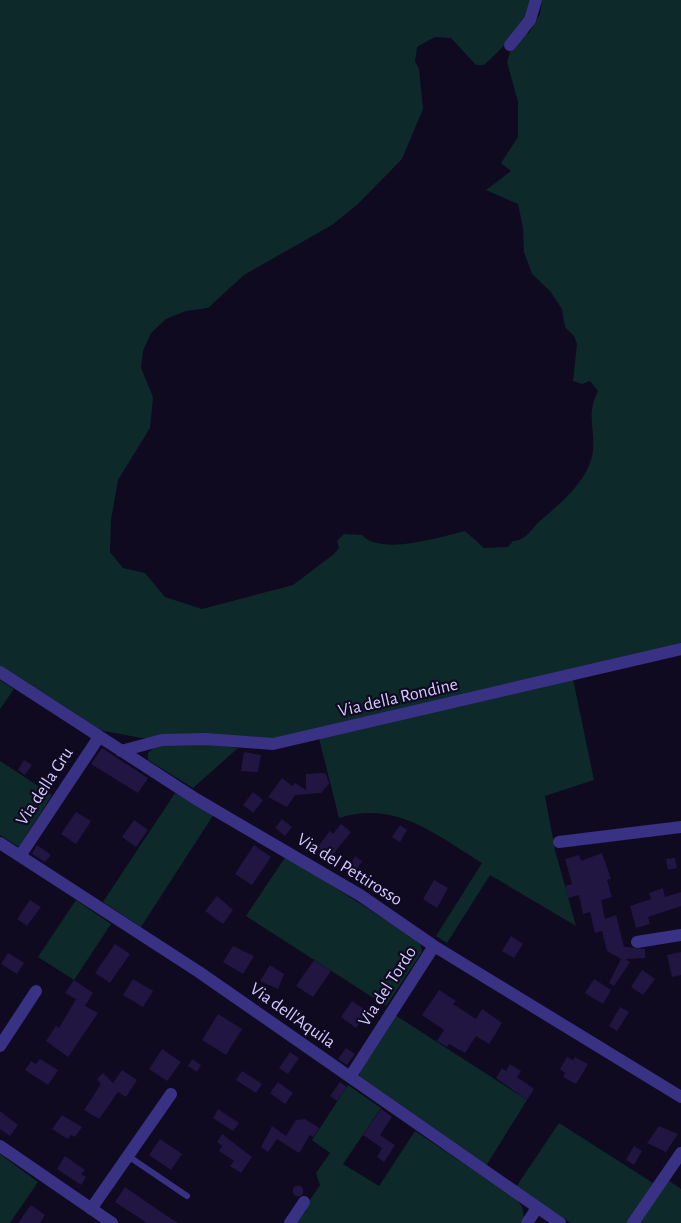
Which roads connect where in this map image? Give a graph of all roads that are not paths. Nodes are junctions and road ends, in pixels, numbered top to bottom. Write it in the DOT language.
graph roads {
  1 [pos="536,0"];
  2 [pos="510,45"];
  3 [pos="681,649"];
  4 [pos="0,672"];
  5 [pos="99,737"];
  6 [pos="121,751"];
  7 [pos="681,827"];
  8 [pos="559,842"];
  9 [pos="0,843"];
  10 [pos="20,856"];
  11 [pos="681,935"];
  12 [pos="637,942"];
  13 [pos="434,946"];
  14 [pos="36,990"];
  15 [pos="0,1046"];
  16 [pos="350,1077"];
  17 [pos="171,1094"];
  18 [pos="681,1097"];
  19 [pos="0,1146"];
  20 [pos="681,1153"];
  21 [pos="128,1156"];
  22 [pos="188,1196"];
  23 [pos="304,1202"];
  24 [pos="537,1208"];
  25 [pos="91,1209"];
  26 [pos="112,1223"];
  27 [pos="290,1223"];
  28 [pos="527,1223"];
  29 [pos="561,1223"];
  30 [pos="633,1223"];
  1 -- 2 [label="street"];
  3 -- 6 [label="street, Via della Rondine"];
  4 -- 5 [label="street, Via del Pettirosso"];
  5 -- 6 [label="street, Via del Pettirosso"];
  5 -- 10 [label="street, Via della Gru"];
  6 -- 13 [label="street, Via del Pettirosso"];
  7 -- 8 [label="street"];
  9 -- 10 [label="street, Via dell'Aquila"];
  10 -- 16 [label="street, Via dell'Aquila"];
  11 -- 12 [label="street"];
  13 -- 16 [label="street, Via del Tordo"];
  13 -- 18 [label="street, Via del Pettirosso"];
  14 -- 15 [label="street"];
  16 -- 24 [label="street, Via dell'Aquila"];
  17 -- 21 [label="street"];
  19 -- 25 [label="street"];
  20 -- 30 [label="street"];
  21 -- 22 [label="lane"];
  21 -- 25 [label="street"];
  23 -- 27 [label="street"];
  24 -- 28 [label="street"];
  24 -- 29 [label="street, Via dell'Aquila"];
  25 -- 26 [label="street"];
}
